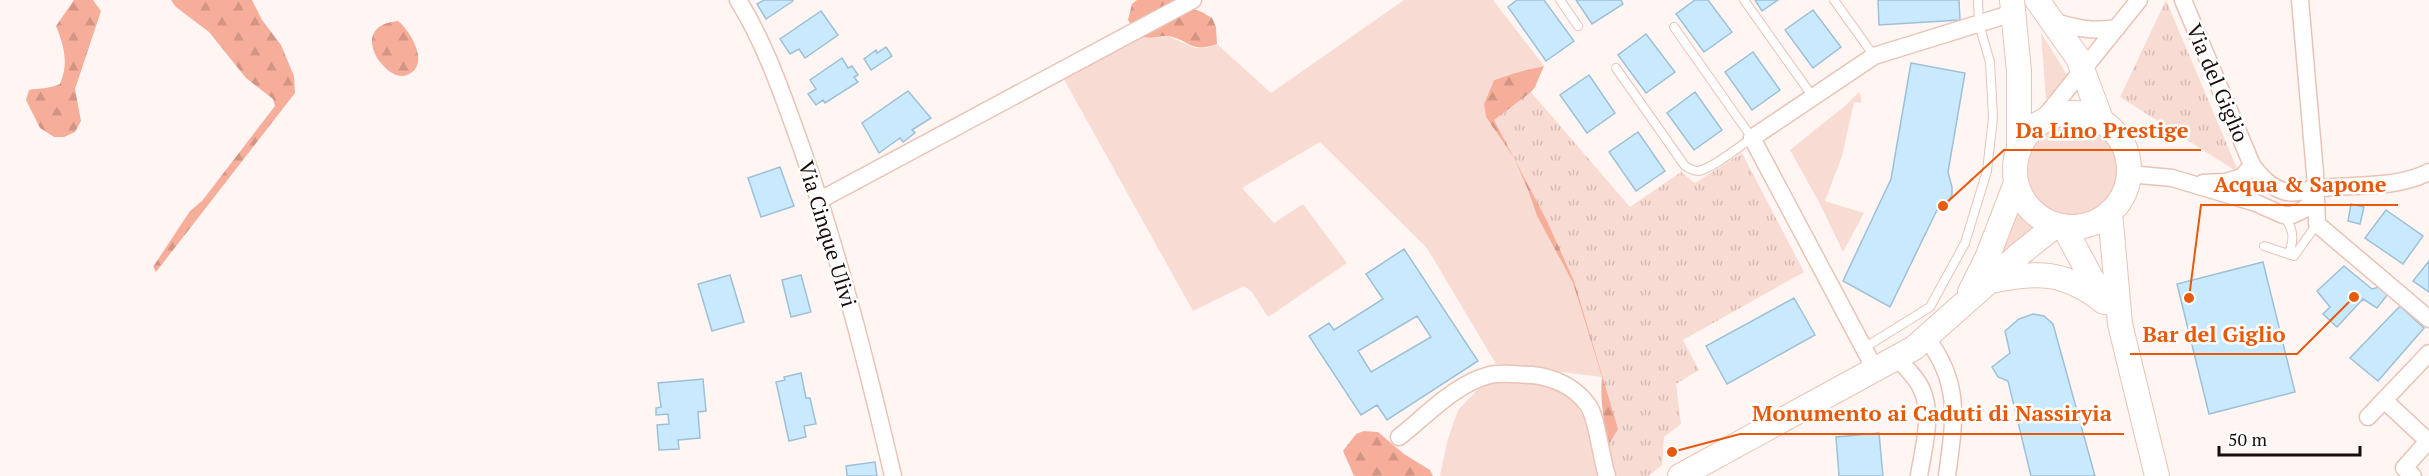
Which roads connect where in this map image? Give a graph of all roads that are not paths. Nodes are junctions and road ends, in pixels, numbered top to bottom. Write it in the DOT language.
graph roads {
  1 [pos="738,0"];
  2 [pos="1193,0"];
  3 [pos="1560,0"];
  4 [pos="1744,0"];
  5 [pos="1834,0"];
  6 [pos="1978,0"];
  7 [pos="2037,0"];
  8 [pos="2139,0"];
  9 [pos="2183,0"];
  10 [pos="2300,0"];
  11 [pos="2012,7"];
  12 [pos="2052,21"];
  13 [pos="1979,24"];
  14 [pos="1578,26"];
  15 [pos="1674,27"];
  16 [pos="2117,28"];
  17 [pos="1874,56"];
  18 [pos="1616,68"];
  19 [pos="2084,71"];
  20 [pos="1813,97"];
  21 [pos="2102,122"];
  22 [pos="2039,124"];
  23 [pos="1752,138"];
  24 [pos="2019,150"];
  25 [pos="2252,165"];
  26 [pos="2429,172"];
  27 [pos="2129,174"];
  28 [pos="2016,183"];
  29 [pos="2187,183"];
  30 [pos="2315,189"];
  31 [pos="820,200"];
  32 [pos="2110,212"];
  33 [pos="2283,215"];
  34 [pos="2317,224"];
  35 [pos="2060,226"];
  36 [pos="2264,246"];
  37 [pos="2291,255"];
  38 [pos="1989,282"];
  39 [pos="1964,302"];
  40 [pos="2104,302"];
  41 [pos="2429,319"];
  42 [pos="2120,324"];
  43 [pos="1927,339"];
  44 [pos="1864,348"];
  45 [pos="2429,353"];
  46 [pos="1898,359"];
  47 [pos="1876,371"];
  48 [pos="2384,400"];
  49 [pos="2368,417"];
  50 [pos="1399,438"];
  51 [pos="893,476"];
  52 [pos="1607,476"];
  53 [pos="1680,476"];
  54 [pos="1919,476"];
  55 [pos="1947,476"];
  56 [pos="2157,476"];
  57 [pos="2413,476"];
  1 -- 31 [label="street, Via Cinque Ulivi"];
  2 -- 31 [label="street"];
  3 -- 14 [label="lane"];
  4 -- 20 [label="lane"];
  5 -- 17 [label="lane"];
  6 -- 13 [label="lane"];
  7 -- 12 [label="main road"];
  8 -- 16 [label="street"];
  9 -- 25 [label="street, Via del Giglio"];
  10 -- 30 [label="street"];
  11 -- 13 [label="street"];
  11 -- 24 [label="main road"];
  12 -- 16 [label="street"];
  12 -- 19 [label="main road"];
  13 -- 17 [label="street"];
  13 -- 44 [label="lane"];
  15 -- 23 [label="lane"];
  16 -- 19 [label="street"];
  17 -- 20 [label="street"];
  18 -- 23 [label="lane"];
  19 -- 21 [label="main road"];
  19 -- 22 [label="street"];
  20 -- 23 [label="street"];
  21 -- 22 [label="main road"];
  21 -- 27 [label="main road"];
  22 -- 24 [label="main road"];
  23 -- 44 [label="street"];
  24 -- 28 [label="main road"];
  25 -- 29 [label="street, Via del Giglio"];
  25 -- 30 [label="street, Via del Giglio"];
  26 -- 30 [label="street"];
  27 -- 29 [label="street, Via del Giglio"];
  27 -- 32 [label="main road"];
  28 -- 35 [label="main road"];
  28 -- 39 [label="main road"];
  29 -- 33 [label="street, Via del Giglio"];
  30 -- 33 [label="street"];
  30 -- 34 [label="street"];
  31 -- 51 [label="street, Via Cinque Ulivi"];
  32 -- 35 [label="main road"];
  32 -- 42 [label="main road"];
  33 -- 37 [label="lane"];
  34 -- 37 [label="lane"];
  34 -- 41 [label="street"];
  35 -- 38 [label="main road"];
  35 -- 40 [label="main road"];
  36 -- 37 [label="lane"];
  38 -- 39 [label="main road"];
  38 -- 40 [label="main road"];
  39 -- 43 [label="main road"];
  40 -- 42 [label="main road"];
  42 -- 56 [label="main road"];
  43 -- 46 [label="main road"];
  43 -- 55 [label="street"];
  44 -- 47 [label="street"];
  45 -- 48 [label="street"];
  46 -- 47 [label="main road"];
  46 -- 54 [label="street"];
  47 -- 53 [label="main road"];
  48 -- 49 [label="street"];
  48 -- 57 [label="street"];
  50 -- 52 [label="street"];
}
